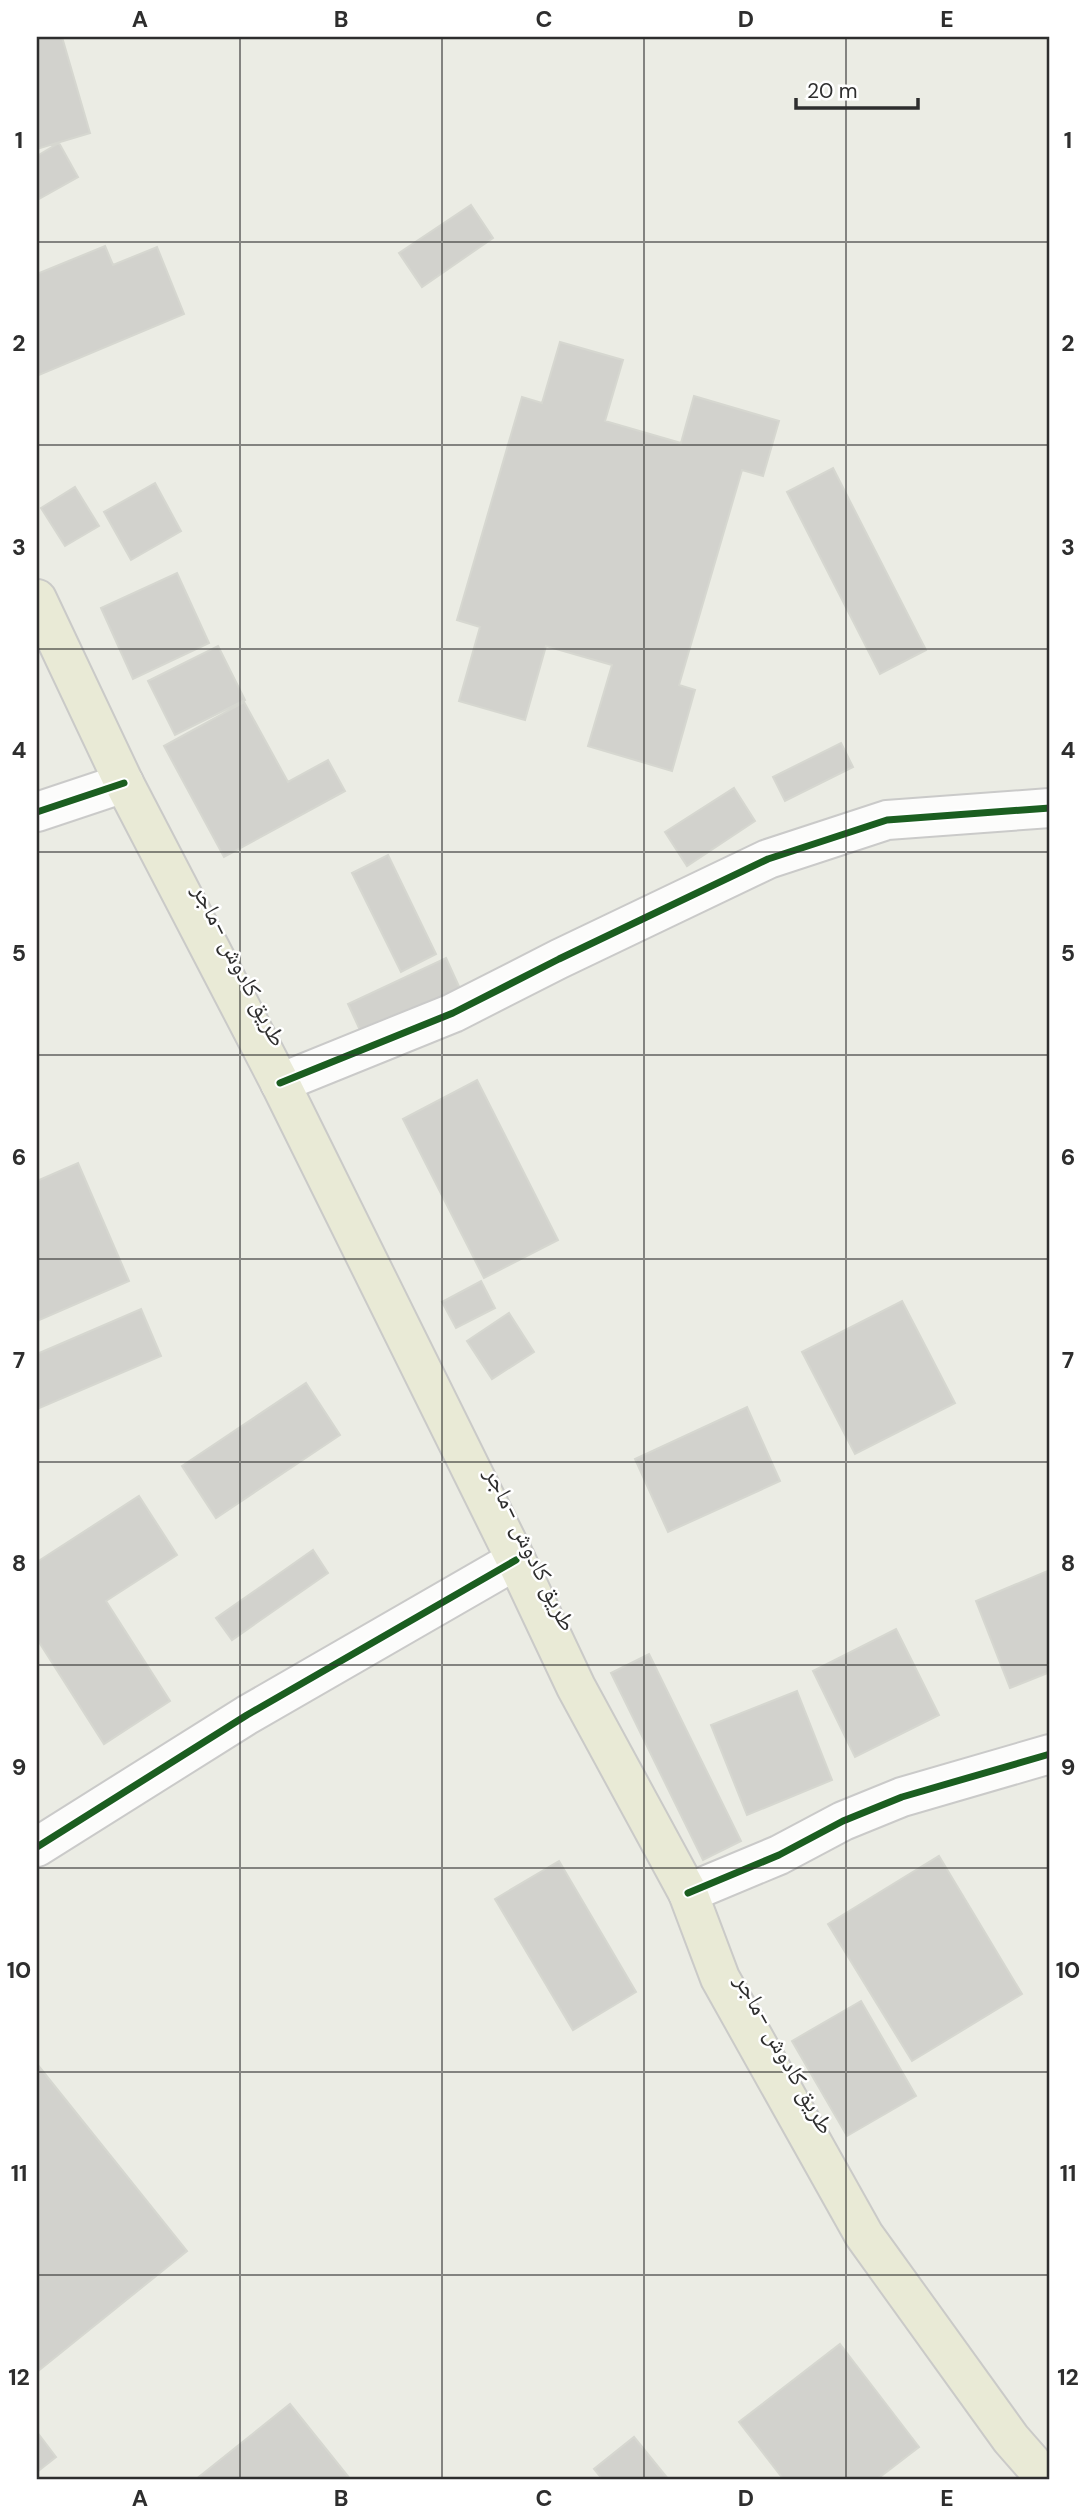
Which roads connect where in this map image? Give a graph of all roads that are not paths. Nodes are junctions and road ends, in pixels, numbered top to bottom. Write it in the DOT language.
graph roads {
  1 [pos="37,599"];
  2 [pos="124,783"];
  3 [pos="1050,808"];
  4 [pos="37,813"];
  5 [pos="280,1083"];
  6 [pos="516,1560"];
  7 [pos="1050,1754"];
  8 [pos="37,1847"];
  9 [pos="688,1892"];
  10 [pos="1046,2480"];
  1 -- 2 [label="highway, طريق كادوش -ماجر"];
  2 -- 4 [label="street"];
  2 -- 5 [label="highway, طريق كادوش -ماجر"];
  3 -- 5 [label="street"];
  5 -- 6 [label="highway, طريق كادوش -ماجر"];
  6 -- 8 [label="street"];
  6 -- 9 [label="highway, طريق كادوش -ماجر"];
  7 -- 9 [label="street"];
  9 -- 10 [label="highway, طريق كادوش -ماجر"];
}
